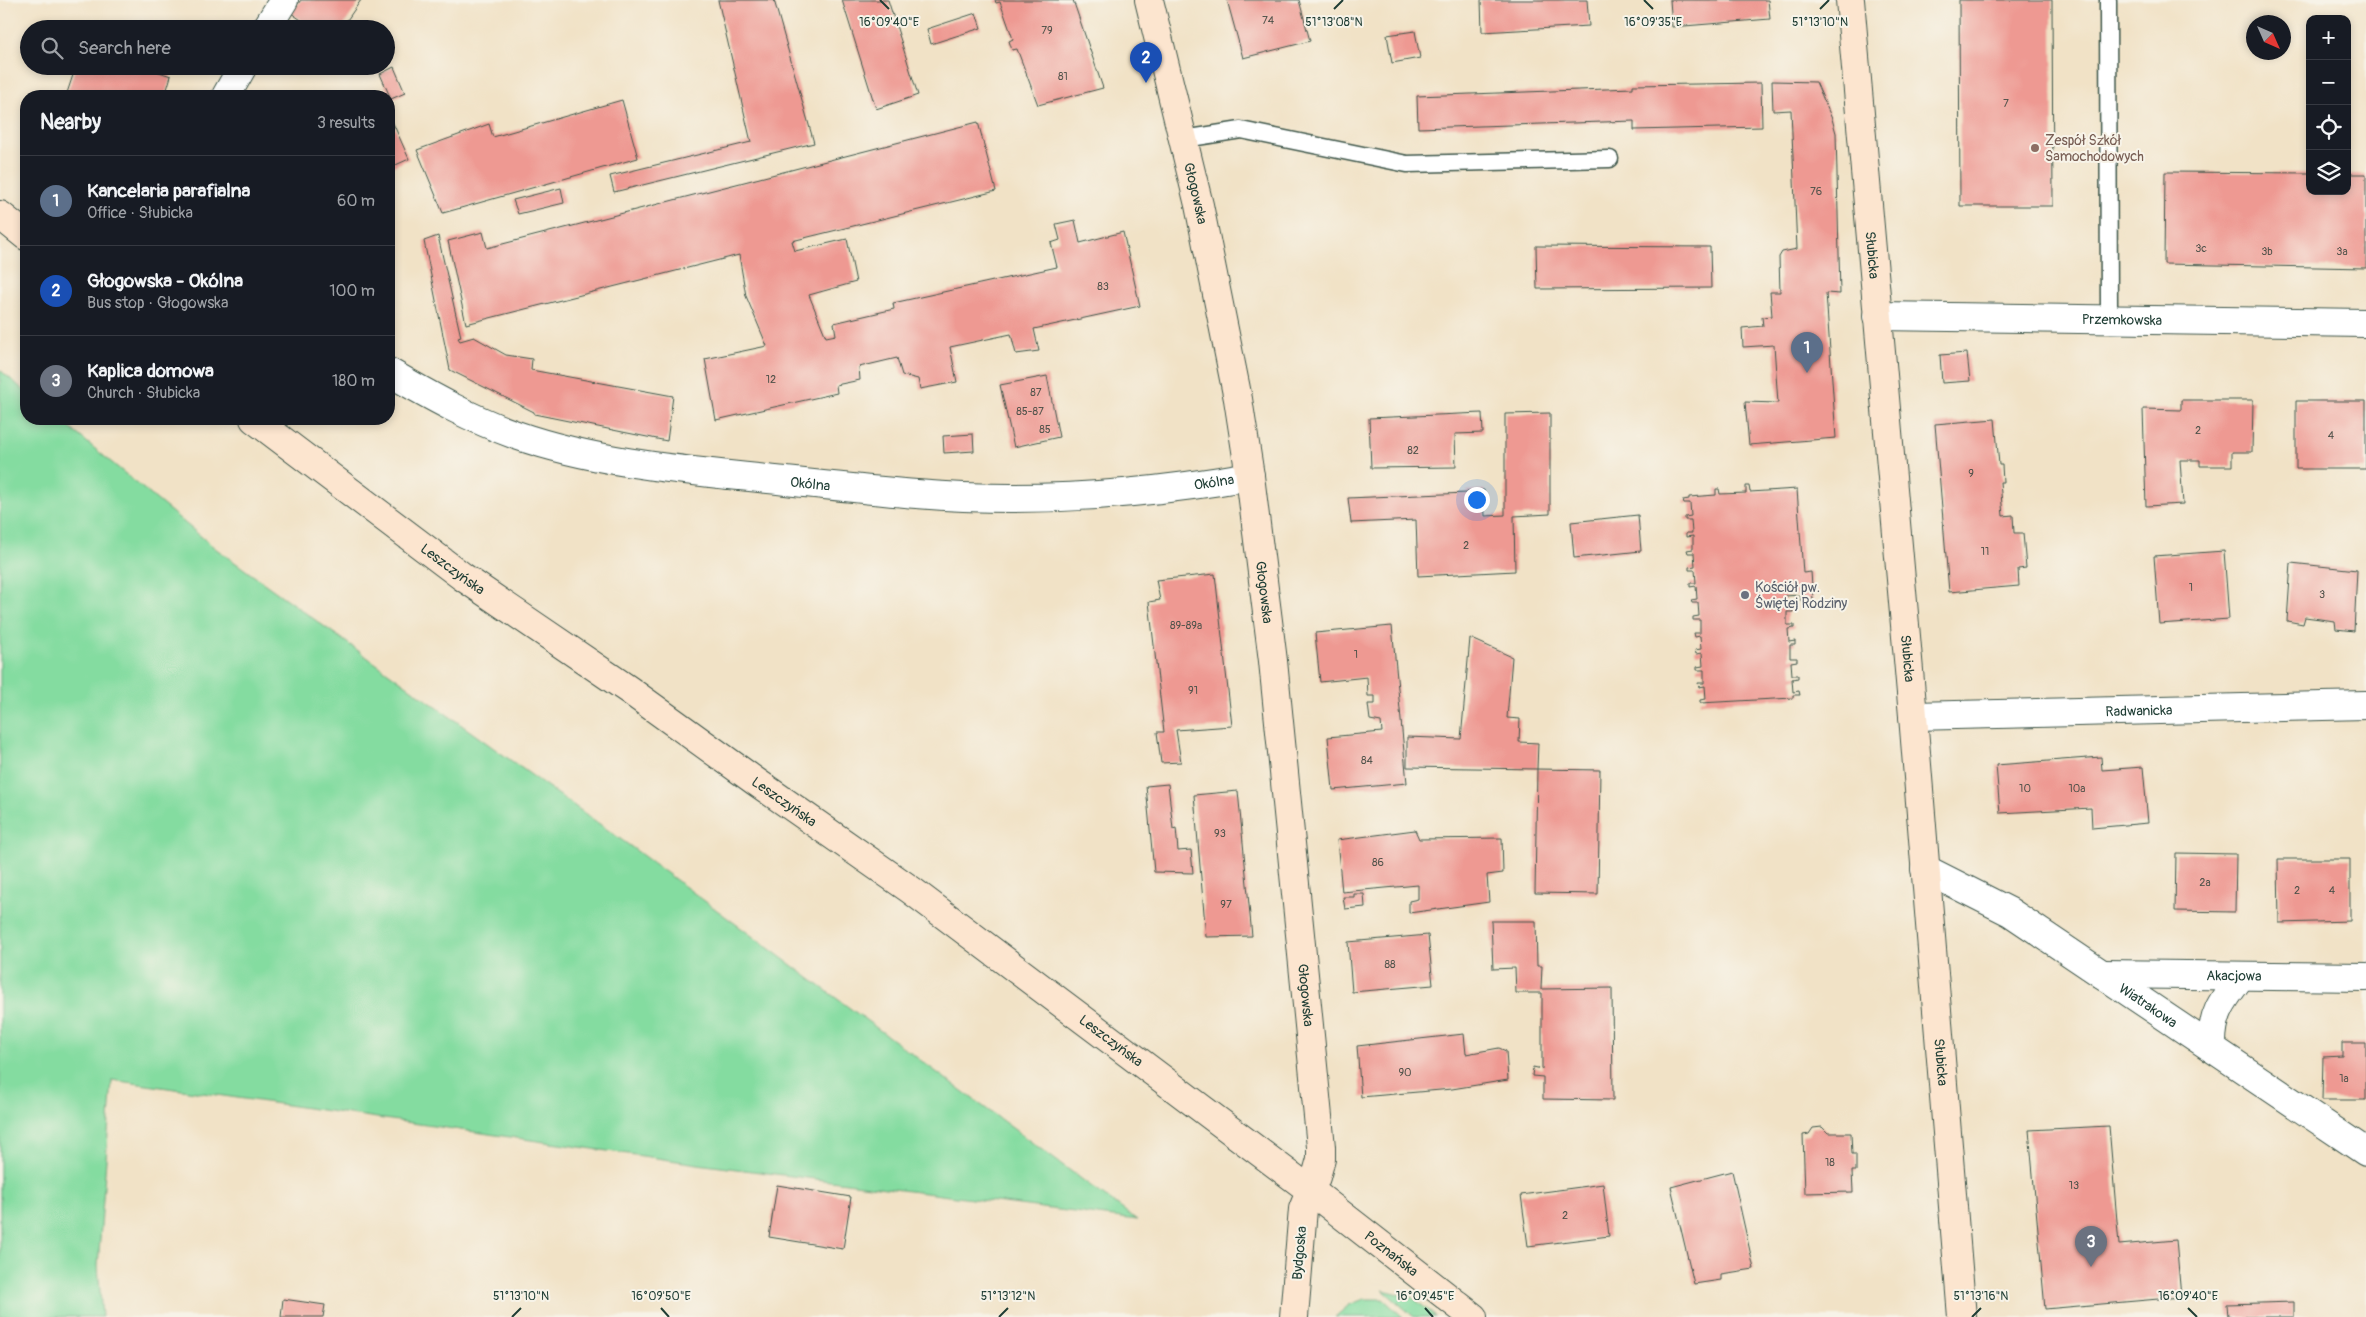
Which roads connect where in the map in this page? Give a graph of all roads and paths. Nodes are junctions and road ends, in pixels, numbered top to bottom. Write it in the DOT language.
graph roads {
  1 [pos="284,0"];
  2 [pos="1149,0"];
  3 [pos="1850,0"];
  4 [pos="2108,0"];
  5 [pos="272,20"];
  6 [pos="238,75"];
  7 [pos="229,90"];
  8 [pos="1184,139"];
  9 [pos="1610,159"];
  10 [pos="0,215"];
  11 [pos="20,231"];
  12 [pos="1877,316"];
  13 [pos="2109,319"];
  14 [pos="2366,324"];
  15 [pos="395,375"];
  16 [pos="262,425"];
  17 [pos="1250,476"];
  18 [pos="2366,705"];
  19 [pos="1912,716"];
  20 [pos="1926,868"];
  21 [pos="2102,974"];
  22 [pos="2240,976"];
  23 [pos="2366,977"];
  24 [pos="2212,1048"];
  25 [pos="2366,1152"];
  26 [pos="1310,1190"];
  27 [pos="1294,1317"];
  28 [pos="1474,1317"];
  29 [pos="1962,1317"];
  1 -- 5 [label="street"];
  2 -- 8 [label="street, Głogowska"];
  3 -- 12 [label="street, Słubicka"];
  4 -- 13 [label="lane"];
  6 -- 7 [label="street"];
  8 -- 9 [label="lane"];
  8 -- 17 [label="street, Głogowska"];
  10 -- 11 [label="street"];
  12 -- 13 [label="street, Przemkowska"];
  12 -- 19 [label="street, Słubicka"];
  13 -- 14 [label="street, Przemkowska"];
  15 -- 17 [label="street, Okólna"];
  16 -- 26 [label="street, Leszczyńska"];
  17 -- 26 [label="street, Głogowska"];
  18 -- 19 [label="street, Radwanicka"];
  19 -- 20 [label="street, Słubicka"];
  20 -- 21 [label="street, Wiatrakowa"];
  20 -- 29 [label="street, Słubicka"];
  21 -- 22 [label="street, Akacjowa"];
  21 -- 24 [label="street, Wiatrakowa"];
  22 -- 23 [label="street, Akacjowa"];
  22 -- 24 [label="street"];
  24 -- 25 [label="street, Wiatrakowa"];
  26 -- 27 [label="street, Bydgoska"];
  26 -- 28 [label="street, Poznańska"];
}
